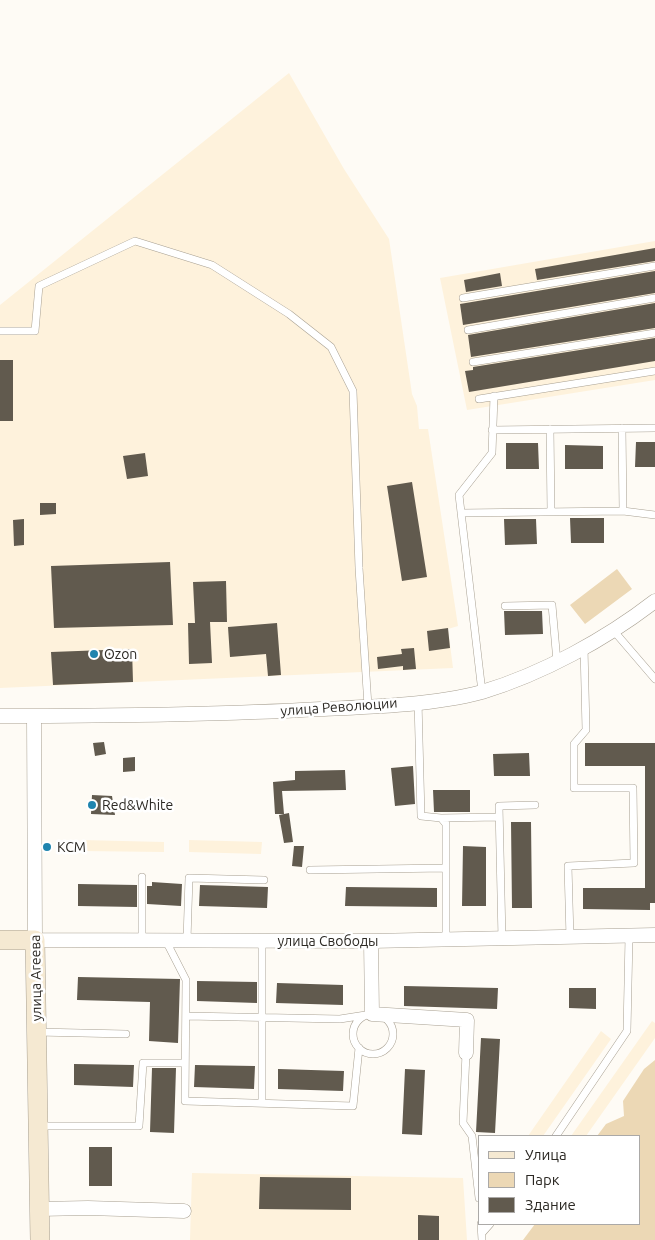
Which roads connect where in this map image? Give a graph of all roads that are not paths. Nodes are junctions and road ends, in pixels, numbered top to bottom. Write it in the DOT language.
graph roads {
  1 [pos="655,266"];
  2 [pos="462,298"];
  3 [pos="655,298"];
  4 [pos="468,330"];
  5 [pos="0,331"];
  6 [pos="655,333"];
  7 [pos="473,362"];
  8 [pos="655,371"];
  9 [pos="494,396"];
  10 [pos="479,399"];
  11 [pos="622,428"];
  12 [pos="655,428"];
  13 [pos="550,429"];
  14 [pos="492,430"];
  15 [pos="623,511"];
  16 [pos="461,512"];
  17 [pos="551,512"];
  18 [pos="655,515"];
  19 [pos="655,601"];
  20 [pos="505,606"];
  21 [pos="613,630"];
  22 [pos="584,647"];
  23 [pos="557,662"];
  24 [pos="655,679"];
  25 [pos="482,692"];
  26 [pos="418,701"];
  27 [pos="368,706"];
  28 [pos="0,716"];
  29 [pos="34,716"];
  30 [pos="535,805"];
  31 [pos="499,817"];
  32 [pos="441,818"];
  33 [pos="446,868"];
  34 [pos="310,870"];
  35 [pos="142,877"];
  36 [pos="264,880"];
  37 [pos="655,935"];
  38 [pos="629,937"];
  39 [pos="570,938"];
  40 [pos="502,939"];
  41 [pos="0,940"];
  42 [pos="35,940"];
  43 [pos="142,940"];
  44 [pos="166,940"];
  45 [pos="187,940"];
  46 [pos="446,940"];
  47 [pos="262,941"];
  48 [pos="371,941"];
  49 [pos="372,1014"];
  50 [pos="186,1016"];
  51 [pos="262,1017"];
  52 [pos="36,1032"];
  53 [pos="126,1034"];
  54 [pos="360,1048"];
  55 [pos="466,1053"];
  56 [pos="185,1063"];
  57 [pos="262,1103"];
  58 [pos="38,1126"];
  59 [pos="557,1135"];
  60 [pos="478,1189"];
  61 [pos="39,1209"];
  62 [pos="184,1211"];
  63 [pos="489,1225"];
  64 [pos="482,1236"];
  65 [pos="40,1240"];
  1 -- 2 [label="lane"];
  3 -- 4 [label="lane"];
  5 -- 27 [label="lane"];
  6 -- 7 [label="lane"];
  8 -- 9 [label="lane"];
  9 -- 10 [label="lane"];
  9 -- 14 [label="lane"];
  11 -- 12 [label="lane"];
  11 -- 13 [label="lane"];
  11 -- 15 [label="lane"];
  13 -- 14 [label="lane"];
  13 -- 17 [label="lane"];
  14 -- 16 [label="lane"];
  15 -- 17 [label="lane"];
  15 -- 18 [label="lane"];
  16 -- 17 [label="lane"];
  16 -- 25 [label="lane"];
  19 -- 21 [label="street, улица Революции"];
  20 -- 23 [label="lane"];
  21 -- 22 [label="street, улица Революции"];
  21 -- 24 [label="lane"];
  22 -- 23 [label="street, улица Революции"];
  22 -- 39 [label="lane"];
  23 -- 25 [label="street, улица Революции"];
  25 -- 26 [label="street, улица Революции"];
  26 -- 27 [label="street, улица Революции"];
  26 -- 32 [label="lane"];
  27 -- 29 [label="street, улица Революции"];
  28 -- 29 [label="street, улица Революции"];
  29 -- 42 [label="street, улица Агеева"];
  30 -- 31 [label="lane"];
  31 -- 32 [label="lane"];
  31 -- 40 [label="lane"];
  32 -- 33 [label="lane"];
  33 -- 34 [label="lane"];
  33 -- 46 [label="lane"];
  35 -- 43 [label="lane"];
  36 -- 45 [label="lane"];
  37 -- 38 [label="street, улица Свободы"];
  38 -- 39 [label="street, улица Свободы"];
  38 -- 59 [label="lane"];
  39 -- 40 [label="street, улица Свободы"];
  40 -- 46 [label="street, улица Свободы"];
  41 -- 42 [label="street, улица Свободы"];
  42 -- 43 [label="street, улица Свободы"];
  42 -- 52 [label="street, улица Агеева"];
  43 -- 44 [label="street, улица Свободы"];
  44 -- 45 [label="street, улица Свободы"];
  44 -- 50 [label="lane"];
  45 -- 47 [label="street, улица Свободы"];
  46 -- 48 [label="street, улица Свободы"];
  47 -- 48 [label="street, улица Свободы"];
  47 -- 51 [label="lane"];
  48 -- 49 [label="street"];
  49 -- 51 [label="lane"];
  49 -- 54 [label="lane"];
  49 -- 54 [label="lane"];
  49 -- 55 [label="street"];
  50 -- 51 [label="lane"];
  50 -- 56 [label="lane"];
  51 -- 57 [label="lane"];
  52 -- 53 [label="lane"];
  52 -- 58 [label="street, улица Агеева"];
  54 -- 57 [label="lane"];
  55 -- 60 [label="lane"];
  56 -- 57 [label="lane"];
  56 -- 58 [label="lane"];
  58 -- 61 [label="street, улица Агеева"];
  61 -- 62 [label="street"];
  61 -- 65 [label="street, улица Агеева"];
  63 -- 64 [label="lane"];
}
